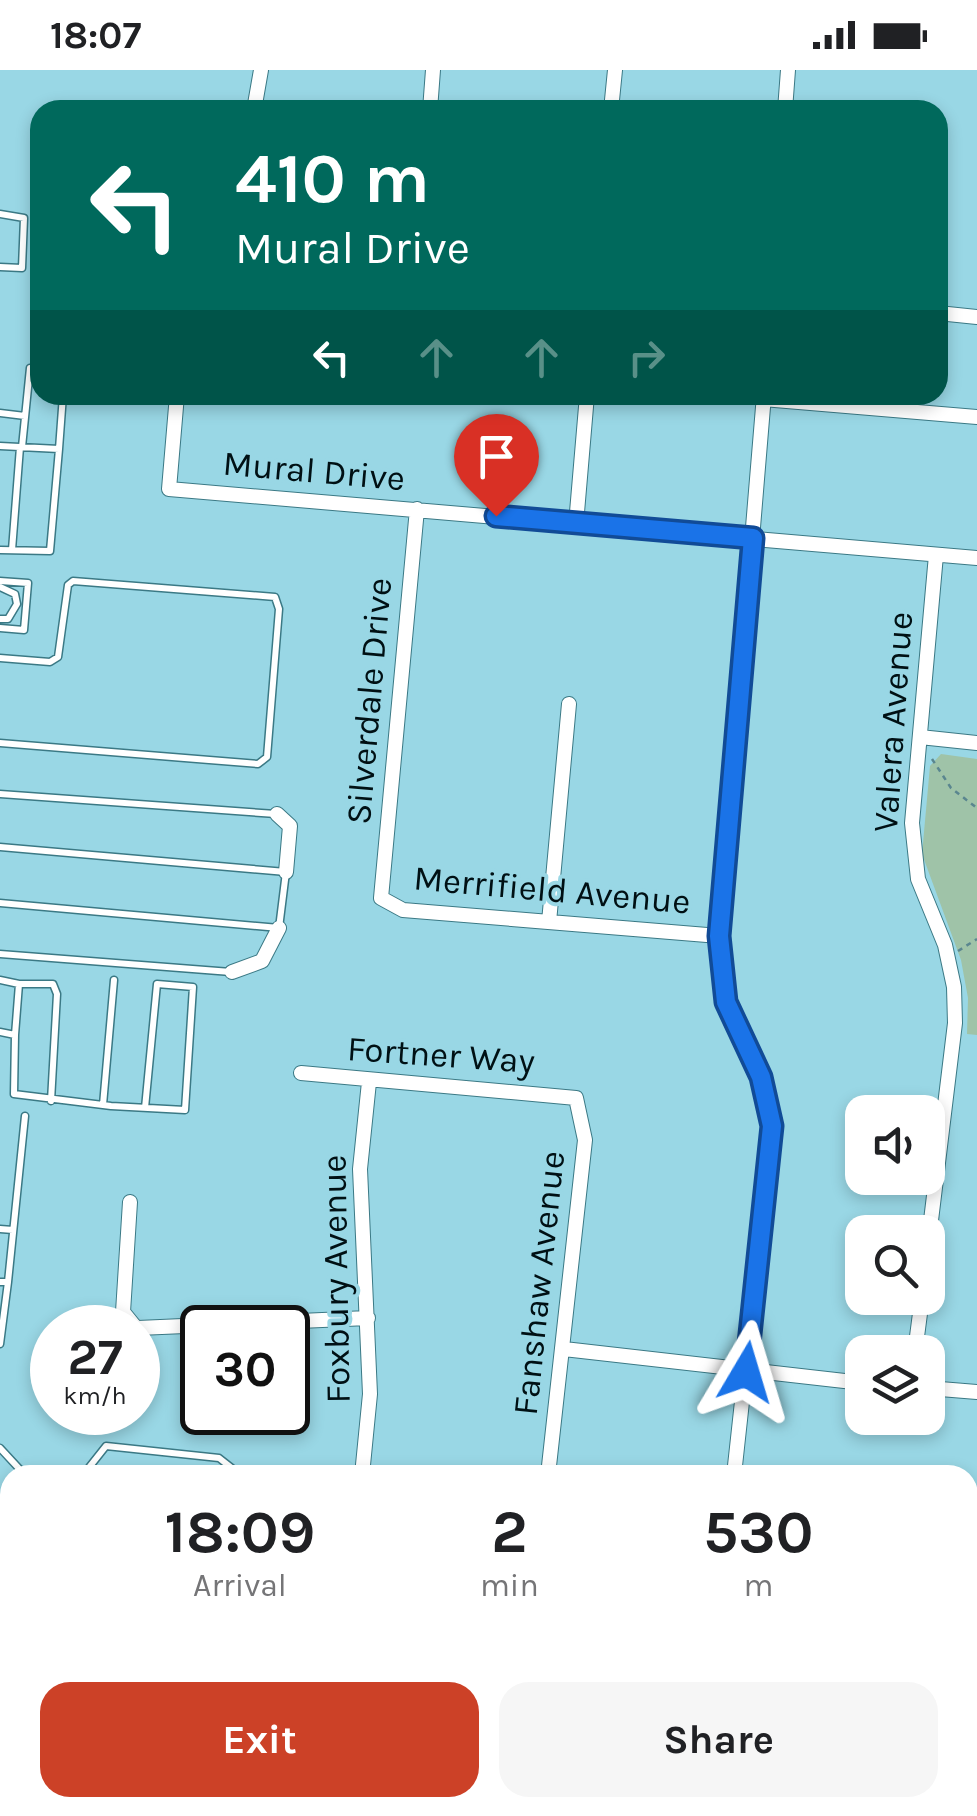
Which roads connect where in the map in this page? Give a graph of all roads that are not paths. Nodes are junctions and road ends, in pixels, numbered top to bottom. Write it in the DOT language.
graph roads {
  1 [pos="260,70"];
  2 [pos="433,70"];
  3 [pos="615,70"];
  4 [pos="788,70"];
  5 [pos="256,100"];
  6 [pos="431,100"];
  7 [pos="612,100"];
  8 [pos="786,100"];
  9 [pos="0,214"];
  10 [pos="0,266"];
  11 [pos="948,314"];
  12 [pos="977,316"];
  13 [pos="30,368"];
  14 [pos="62,405"];
  15 [pos="176,405"];
  16 [pos="585,405"];
  17 [pos="762,405"];
  18 [pos="849,405"];
  19 [pos="0,414"];
  20 [pos="25,416"];
  21 [pos="977,417"];
  22 [pos="0,446"];
  23 [pos="21,447"];
  24 [pos="59,449"];
  25 [pos="417,509"];
  26 [pos="576,524"];
  27 [pos="753,538"];
  28 [pos="0,550"];
  29 [pos="12,550"];
  30 [pos="936,554"];
  31 [pos="977,558"];
  32 [pos="0,584"];
  33 [pos="0,618"];
  34 [pos="0,628"];
  35 [pos="0,658"];
  36 [pos="569,704"];
  37 [pos="0,743"];
  38 [pos="919,743"];
  39 [pos="977,743"];
  40 [pos="0,794"];
  41 [pos="277,814"];
  42 [pos="0,846"];
  43 [pos="286,872"];
  44 [pos="381,898"];
  45 [pos="0,902"];
  46 [pos="549,922"];
  47 [pos="279,928"];
  48 [pos="719,936"];
  49 [pos="0,954"];
  50 [pos="232,972"];
  51 [pos="0,980"];
  52 [pos="114,980"];
  53 [pos="19,984"];
  54 [pos="0,1032"];
  55 [pos="15,1034"];
  56 [pos="300,1073"];
  57 [pos="369,1082"];
  58 [pos="576,1098"];
  59 [pos="51,1101"];
  60 [pos="103,1105"];
  61 [pos="144,1108"];
  62 [pos="25,1116"];
  63 [pos="130,1202"];
  64 [pos="931,1215"];
  65 [pos="0,1228"];
  66 [pos="13,1230"];
  67 [pos="4,1282"];
  68 [pos="123,1305"];
  69 [pos="368,1318"];
  70 [pos="160,1327"];
  71 [pos="0,1344"];
  72 [pos="564,1350"];
  73 [pos="746,1372"];
  74 [pos="845,1381"];
  75 [pos="945,1389"];
  76 [pos="977,1392"];
  77 [pos="92,1465"];
  78 [pos="228,1465"];
  79 [pos="363,1465"];
  80 [pos="549,1465"];
  81 [pos="735,1465"];
  1 -- 5 [label="street"];
  2 -- 6 [label="street"];
  3 -- 7 [label="street"];
  4 -- 8 [label="street"];
  9 -- 10 [label="lane"];
  11 -- 12 [label="street"];
  13 -- 20 [label="lane"];
  14 -- 24 [label="lane"];
  15 -- 25 [label="street, Mural Drive"];
  16 -- 26 [label="street"];
  17 -- 27 [label="street"];
  18 -- 21 [label="street"];
  19 -- 20 [label="lane"];
  20 -- 23 [label="lane"];
  22 -- 23 [label="lane"];
  23 -- 24 [label="lane"];
  23 -- 29 [label="lane"];
  24 -- 29 [label="lane"];
  25 -- 26 [label="street, Mural Drive"];
  25 -- 44 [label="street, Silverdale Drive"];
  26 -- 27 [label="street, Mural Drive"];
  27 -- 30 [label="street, Mural Drive"];
  27 -- 48 [label="street"];
  28 -- 29 [label="lane"];
  30 -- 31 [label="street, Mural Drive"];
  30 -- 38 [label="street, Valera Avenue"];
  32 -- 33 [label="lane"];
  32 -- 34 [label="lane"];
  35 -- 37 [label="lane"];
  36 -- 46 [label="street"];
  38 -- 39 [label="street"];
  38 -- 64 [label="street, Valera Avenue"];
  40 -- 41 [label="lane"];
  41 -- 43 [label="street"];
  42 -- 43 [label="lane"];
  43 -- 47 [label="lane"];
  44 -- 46 [label="street, Merrifield Avenue"];
  45 -- 47 [label="lane"];
  46 -- 48 [label="street, Merrifield Avenue"];
  47 -- 50 [label="street"];
  48 -- 73 [label="street"];
  49 -- 50 [label="lane"];
  51 -- 53 [label="lane"];
  52 -- 60 [label="lane"];
  53 -- 55 [label="lane"];
  53 -- 59 [label="lane"];
  54 -- 55 [label="lane"];
  55 -- 59 [label="lane"];
  56 -- 57 [label="street, Fortner Way"];
  57 -- 58 [label="street, Fortner Way"];
  57 -- 69 [label="street, Foxbury Avenue"];
  58 -- 72 [label="street, Fanshaw Avenue"];
  59 -- 60 [label="lane"];
  60 -- 61 [label="lane"];
  61 -- 61 [label="lane"];
  62 -- 66 [label="lane"];
  63 -- 68 [label="street"];
  65 -- 66 [label="lane"];
  66 -- 67 [label="lane"];
  67 -- 71 [label="lane"];
  69 -- 70 [label="street"];
  69 -- 79 [label="street, Foxbury Avenue"];
  72 -- 73 [label="street"];
  72 -- 80 [label="street, Fanshaw Avenue"];
  73 -- 74 [label="street"];
  73 -- 81 [label="street"];
  75 -- 76 [label="street"];
  77 -- 78 [label="lane"];
}
